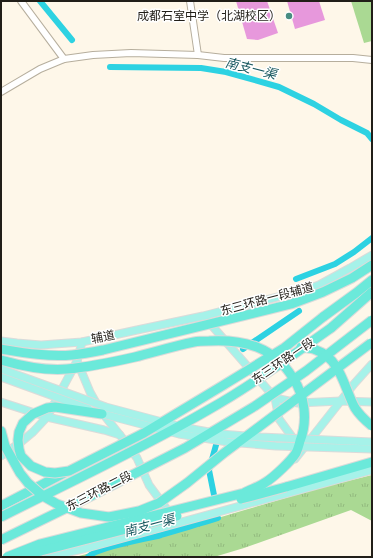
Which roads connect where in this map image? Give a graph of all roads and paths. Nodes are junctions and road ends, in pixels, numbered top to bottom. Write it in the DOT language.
graph roads {
  1 [pos="21,1"];
  2 [pos="190,1"];
  3 [pos="198,55"];
  4 [pos="64,59"];
  5 [pos="372,60"];
  6 [pos="1,92"];
  7 [pos="372,255"];
  8 [pos="372,265"];
  9 [pos="372,280"];
  10 [pos="372,292"];
  11 [pos="203,316"];
  12 [pos="372,320"];
  13 [pos="1,341"];
  14 [pos="82,342"];
  15 [pos="372,342"];
  16 [pos="284,348"];
  17 [pos="1,350"];
  18 [pos="1,360"];
  19 [pos="77,361"];
  20 [pos="372,364"];
  21 [pos="1,369"];
  22 [pos="1,377"];
  23 [pos="275,398"];
  24 [pos="340,401"];
  25 [pos="1,402"];
  26 [pos="372,402"];
  27 [pos="102,414"];
  28 [pos="47,417"];
  29 [pos="187,422"];
  30 [pos="372,426"];
  31 [pos="1,431"];
  32 [pos="120,435"];
  33 [pos="197,440"];
  34 [pos="372,442"];
  35 [pos="372,449"];
  36 [pos="302,451"];
  37 [pos="1,456"];
  38 [pos="372,462"];
  39 [pos="69,470"];
  40 [pos="372,470"];
  41 [pos="251,503"];
  42 [pos="1,506"];
  43 [pos="1,517"];
  44 [pos="177,523"];
  45 [pos="1,540"];
  46 [pos="7,557"];
  47 [pos="11,557"];
  48 [pos="47,557"];
  1 -- 4 [label="street"];
  2 -- 3 [label="street"];
  3 -- 4 [label="street"];
  3 -- 5 [label="street"];
  4 -- 6 [label="street"];
  7 -- 11 [label="main road, 东三环路一段辅道"];
  8 -- 17 [label="highway, bridge"];
  9 -- 16 [label="highway, bridge"];
  10 -- 29 [label="highway, 东三环路一段, bridge"];
  11 -- 14 [label="main road, 辅道"];
  11 -- 23 [label="main road"];
  12 -- 33 [label="highway, 东三环路一段, bridge"];
  13 -- 14 [label="main road, 辅道"];
  14 -- 19 [label="main road"];
  15 -- 31 [label="highway, bridge"];
  16 -- 30 [label="highway, bridge"];
  16 -- 39 [label="highway, bridge"];
  18 -- 46 [label="highway, bridge"];
  19 -- 28 [label="main road"];
  19 -- 32 [label="main road"];
  20 -- 24 [label="main road"];
  21 -- 34 [label="main road, bridge"];
  22 -- 27 [label="main road, bridge"];
  23 -- 24 [label="main road"];
  23 -- 36 [label="main road"];
  24 -- 26 [label="main road"];
  24 -- 36 [label="main road"];
  25 -- 28 [label="main road"];
  27 -- 35 [label="main road, bridge"];
  27 -- 39 [label="highway, bridge"];
  28 -- 32 [label="main road"];
  28 -- 37 [label="main road"];
  29 -- 43 [label="highway, 东三环路二段, bridge"];
  32 -- 44 [label="main road"];
  33 -- 45 [label="highway, 东三环路二段, bridge"];
  36 -- 41 [label="main road"];
  38 -- 47 [label="highway, bridge"];
  39 -- 42 [label="highway, bridge"];
  40 -- 41 [label="main road"];
  41 -- 44 [label="main road"];
  44 -- 48 [label="main road"];
}
